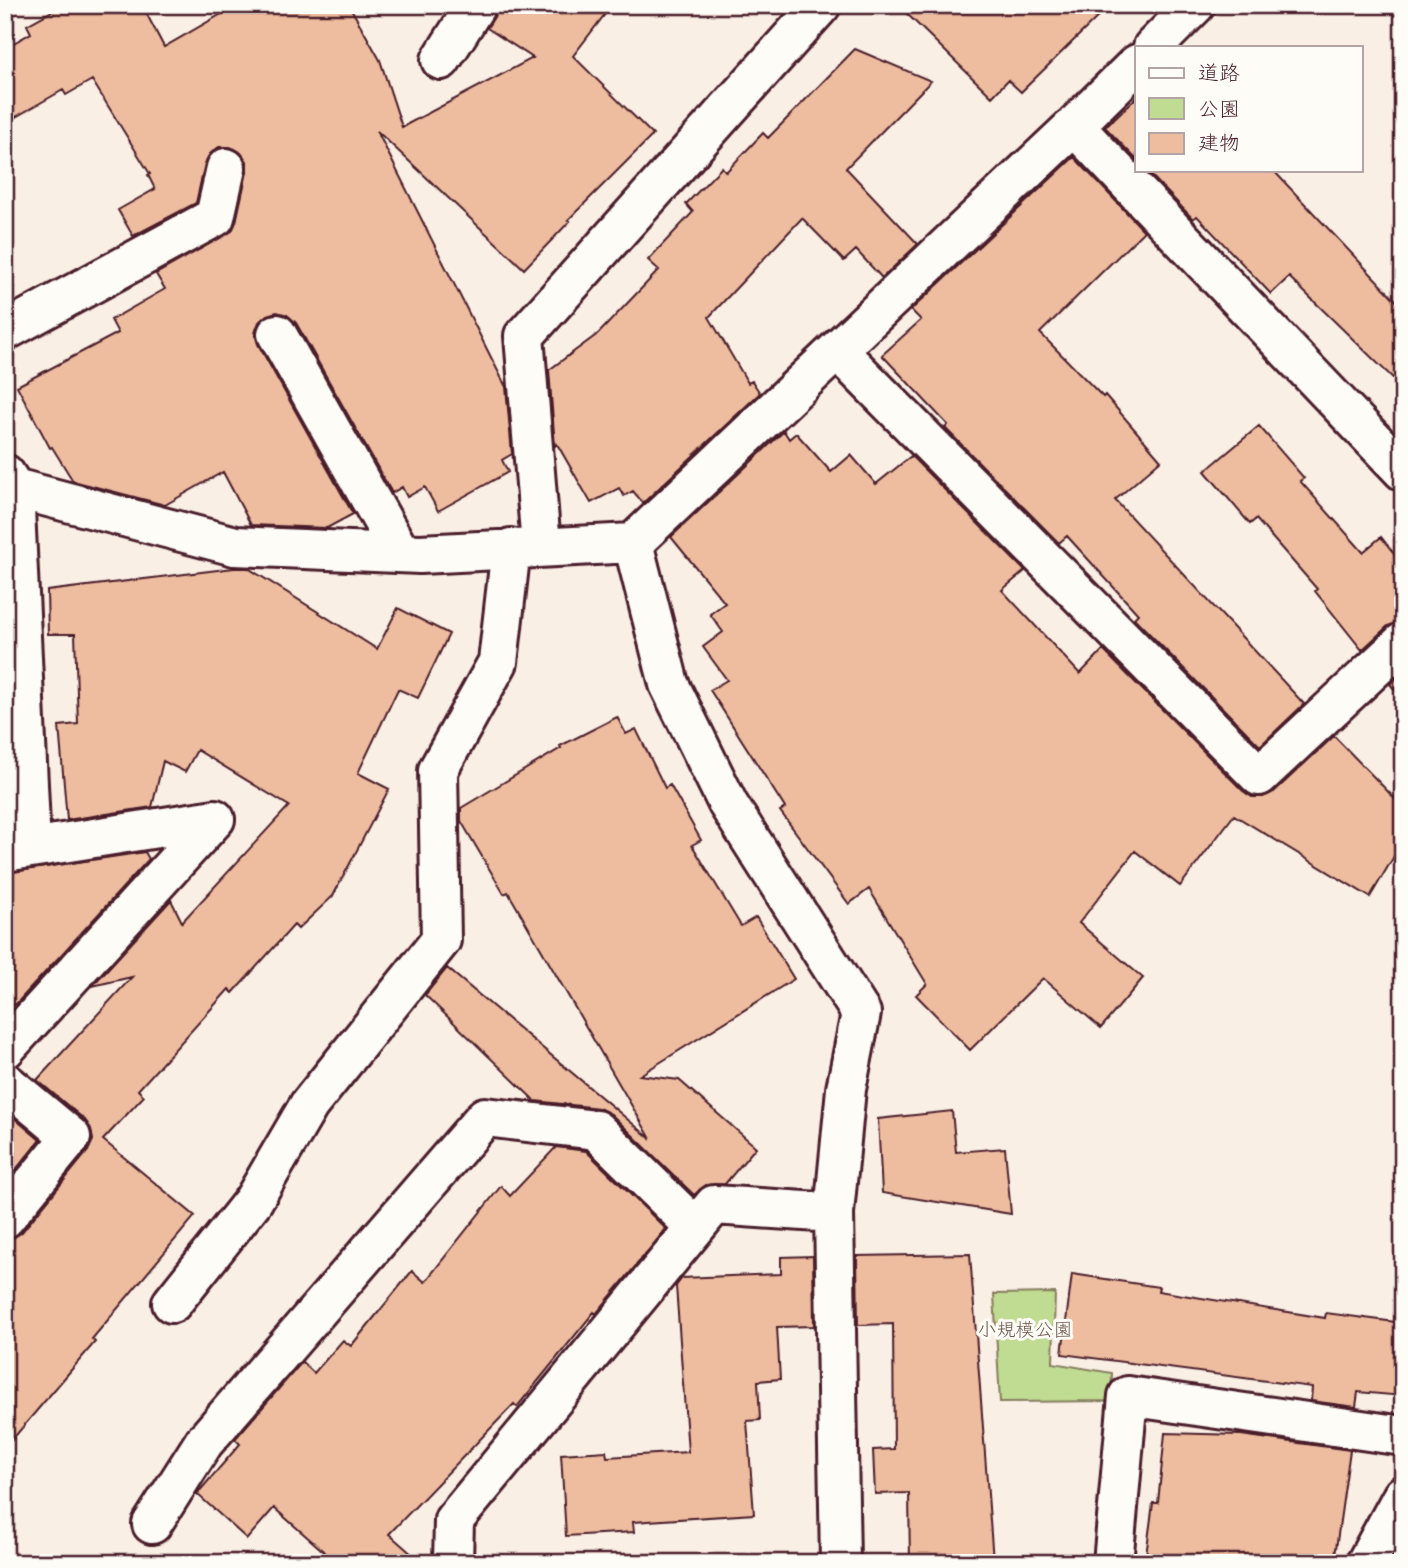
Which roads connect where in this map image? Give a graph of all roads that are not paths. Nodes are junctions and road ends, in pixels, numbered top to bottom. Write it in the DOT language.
graph roads {
  1 [pos="476,5"];
  2 [pos="821,5"];
  3 [pos="1195,5"];
  4 [pos="1154,46"];
  5 [pos="441,60"];
  6 [pos="1135,66"];
  7 [pos="1074,126"];
  8 [pos="226,168"];
  9 [pos="5,331"];
  10 [pos="277,334"];
  11 [pos="837,350"];
  12 [pos="1403,471"];
  13 [pos="10,481"];
  14 [pos="633,542"];
  15 [pos="526,547"];
  16 [pos="400,552"];
  17 [pos="1403,642"];
  18 [pos="18,850"];
  19 [pos="5,1049"];
  20 [pos="5,1082"];
  21 [pos="834,1213"];
  22 [pos="5,1218"];
  23 [pos="695,1227"];
  24 [pos="172,1303"];
  25 [pos="1403,1436"];
  26 [pos="1403,1495"];
  27 [pos="152,1524"];
  28 [pos="453,1563"];
  29 [pos="840,1563"];
  30 [pos="1113,1563"];
  31 [pos="1366,1563"];
  1 -- 5 [label="street"];
  2 -- 15 [label="street"];
  3 -- 4 [label="street"];
  6 -- 7 [label="street"];
  7 -- 11 [label="street"];
  7 -- 12 [label="street"];
  8 -- 9 [label="street"];
  10 -- 16 [label="street"];
  11 -- 14 [label="street"];
  11 -- 17 [label="street"];
  13 -- 16 [label="street"];
  13 -- 18 [label="street"];
  14 -- 15 [label="street"];
  14 -- 21 [label="street"];
  15 -- 16 [label="street"];
  15 -- 24 [label="street"];
  18 -- 19 [label="street"];
  20 -- 22 [label="street"];
  21 -- 23 [label="street"];
  21 -- 29 [label="street"];
  23 -- 27 [label="street"];
  23 -- 28 [label="street"];
  25 -- 30 [label="street"];
  26 -- 31 [label="street"];
}
